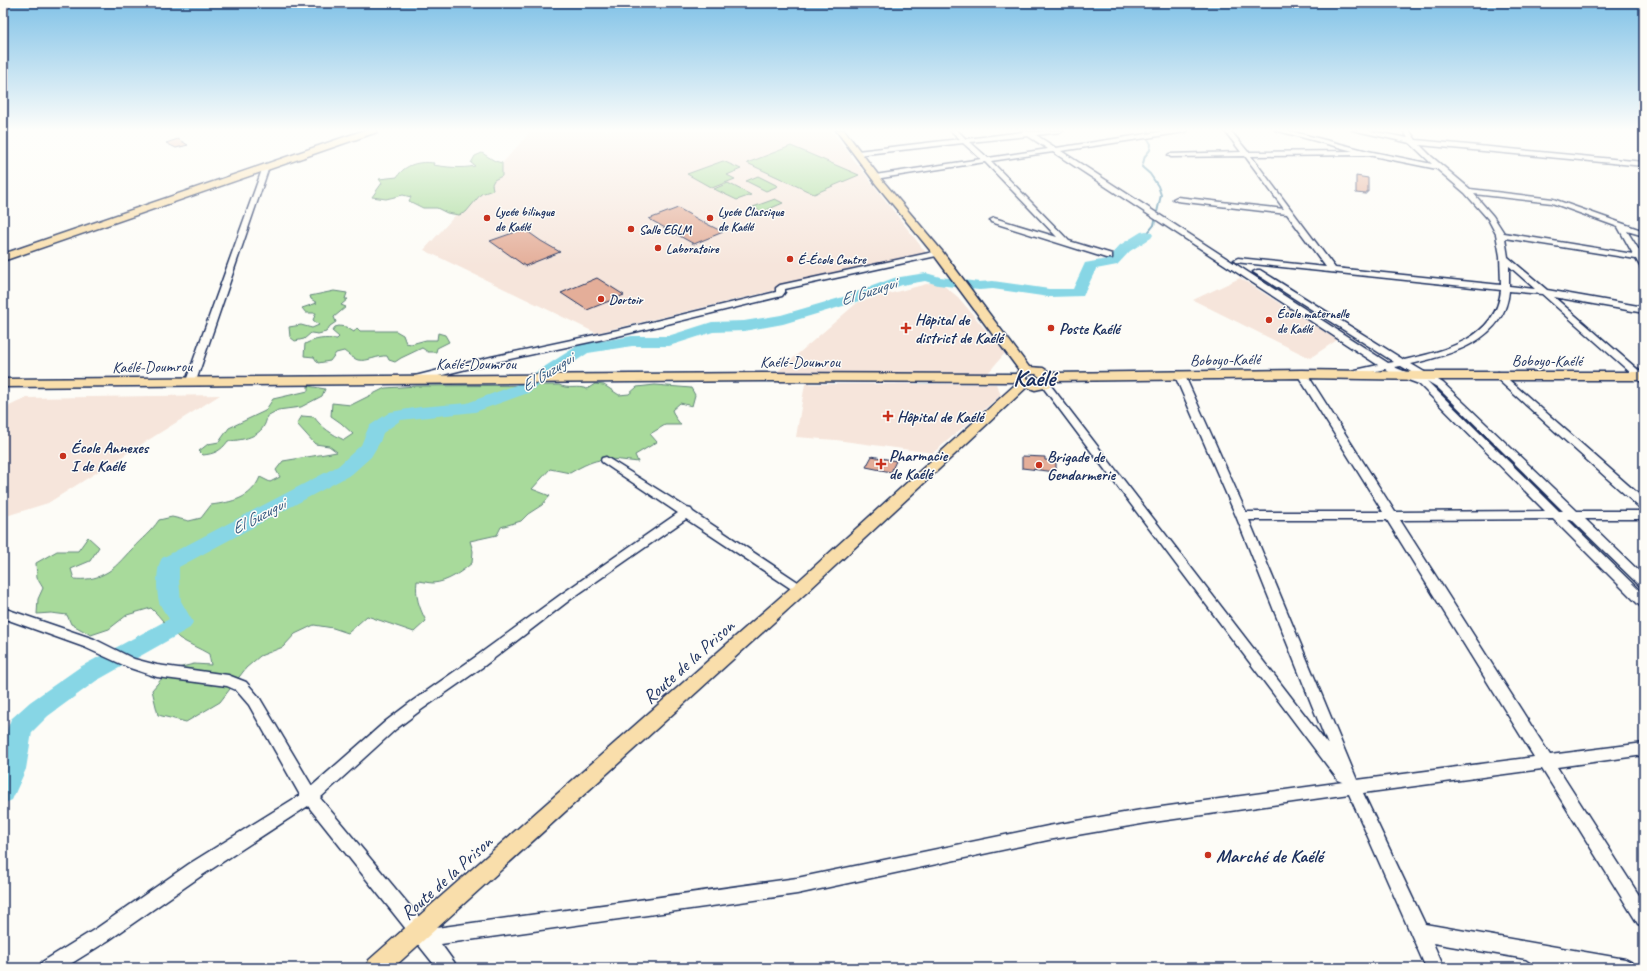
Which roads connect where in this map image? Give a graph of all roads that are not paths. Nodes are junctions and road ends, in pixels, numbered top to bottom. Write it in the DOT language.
graph roads {
  1 [pos="242,175"];
  2 [pos="263,175"];
  3 [pos="873,175"];
  4 [pos="892,175"];
  5 [pos="1001,175"];
  6 [pos="1098,175"];
  7 [pos="1101,175"];
  8 [pos="1262,175"];
  9 [pos="1448,175"];
  10 [pos="875,178"];
  11 [pos="1467,191"];
  12 [pos="1177,199"];
  13 [pos="1289,212"];
  14 [pos="994,220"];
  15 [pos="1621,226"];
  16 [pos="1644,234"];
  17 [pos="1500,235"];
  18 [pos="1066,242"];
  19 [pos="938,253"];
  20 [pos="1109,256"];
  21 [pos="1504,257"];
  22 [pos="1641,257"];
  23 [pos="3,258"];
  24 [pos="1238,260"];
  25 [pos="1644,266"];
  26 [pos="1332,269"];
  27 [pos="1507,288"];
  28 [pos="1542,292"];
  29 [pos="1644,310"];
  30 [pos="1372,355"];
  31 [pos="1387,367"];
  32 [pos="1403,369"];
  33 [pos="1362,370"];
  34 [pos="1302,374"];
  35 [pos="1345,374"];
  36 [pos="1498,375"];
  37 [pos="1180,376"];
  38 [pos="1426,376"];
  39 [pos="1024,377"];
  40 [pos="1642,377"];
  41 [pos="414,379"];
  42 [pos="1046,380"];
  43 [pos="191,381"];
  44 [pos="3,383"];
  45 [pos="606,460"];
  46 [pos="1644,505"];
  47 [pos="686,512"];
  48 [pos="1644,515"];
  49 [pos="1242,516"];
  50 [pos="1392,516"];
  51 [pos="1556,516"];
  52 [pos="1575,516"];
  53 [pos="1644,583"];
  54 [pos="800,589"];
  55 [pos="1644,603"];
  56 [pos="3,613"];
  57 [pos="1644,749"];
  58 [pos="1546,763"];
  59 [pos="1353,787"];
  60 [pos="310,797"];
  61 [pos="1644,918"];
  62 [pos="1420,932"];
  63 [pos="422,934"];
  64 [pos="1524,950"];
  65 [pos="48,968"];
  66 [pos="376,968"];
  67 [pos="448,968"];
  68 [pos="1434,968"];
  69 [pos="1558,968"];
  70 [pos="1625,968"];
  1 -- 23 [label="highway"];
  2 -- 43 [label="street"];
  3 -- 10 [label="main road"];
  4 -- 10 [label="street"];
  5 -- 18 [label="street"];
  6 -- 30 [label="street"];
  7 -- 24 [label="street"];
  8 -- 13 [label="street"];
  9 -- 11 [label="street"];
  10 -- 19 [label="main road"];
  11 -- 15 [label="street"];
  11 -- 17 [label="street"];
  12 -- 13 [label="street"];
  13 -- 26 [label="street"];
  14 -- 18 [label="street"];
  15 -- 16 [label="street"];
  15 -- 22 [label="street"];
  17 -- 21 [label="street"];
  17 -- 22 [label="street"];
  18 -- 20 [label="street"];
  19 -- 39 [label="main road"];
  19 -- 41 [label="street"];
  21 -- 27 [label="street"];
  21 -- 28 [label="street"];
  22 -- 25 [label="street"];
  24 -- 26 [label="street"];
  24 -- 32 [label="street"];
  26 -- 27 [label="street"];
  27 -- 28 [label="street"];
  27 -- 32 [label="street"];
  28 -- 29 [label="street"];
  28 -- 40 [label="street"];
  30 -- 31 [label="street"];
  30 -- 33 [label="street"];
  31 -- 32 [label="street"];
  31 -- 33 [label="street"];
  32 -- 35 [label="main road, Boboyo-Kaélé"];
  32 -- 38 [label="main road, Boboyo-Kaélé"];
  32 -- 51 [label="street"];
  33 -- 35 [label="street"];
  34 -- 35 [label="main road, Boboyo-Kaélé"];
  34 -- 37 [label="main road, Boboyo-Kaélé"];
  34 -- 50 [label="street"];
  36 -- 38 [label="main road, Boboyo-Kaélé"];
  36 -- 40 [label="main road, Boboyo-Kaélé"];
  36 -- 46 [label="street"];
  37 -- 42 [label="main road, Boboyo-Kaélé"];
  37 -- 49 [label="street"];
  38 -- 52 [label="street"];
  39 -- 41 [label="main road, Kaélé-Doumrou"];
  39 -- 42 [label="main road, Boboyo-Kaélé"];
  39 -- 54 [label="main road, Route de la Prison"];
  41 -- 43 [label="main road, Kaélé-Doumrou"];
  42 -- 59 [label="street"];
  43 -- 44 [label="main road, Kaélé-Doumrou"];
  45 -- 47 [label="street"];
  47 -- 54 [label="street"];
  47 -- 60 [label="street"];
  48 -- 52 [label="street"];
  49 -- 50 [label="street"];
  49 -- 59 [label="street"];
  50 -- 51 [label="street"];
  50 -- 58 [label="street"];
  51 -- 52 [label="street"];
  51 -- 55 [label="street"];
  52 -- 53 [label="street"];
  54 -- 63 [label="main road, Route de la Prison"];
  56 -- 60 [label="street"];
  57 -- 58 [label="street"];
  58 -- 59 [label="street"];
  58 -- 61 [label="street"];
  59 -- 62 [label="street"];
  59 -- 63 [label="street"];
  60 -- 63 [label="street"];
  60 -- 65 [label="street"];
  62 -- 64 [label="street"];
  62 -- 68 [label="street"];
  63 -- 66 [label="main road, Route de la Prison"];
  63 -- 67 [label="street"];
  64 -- 69 [label="street"];
  64 -- 70 [label="street"];
}
